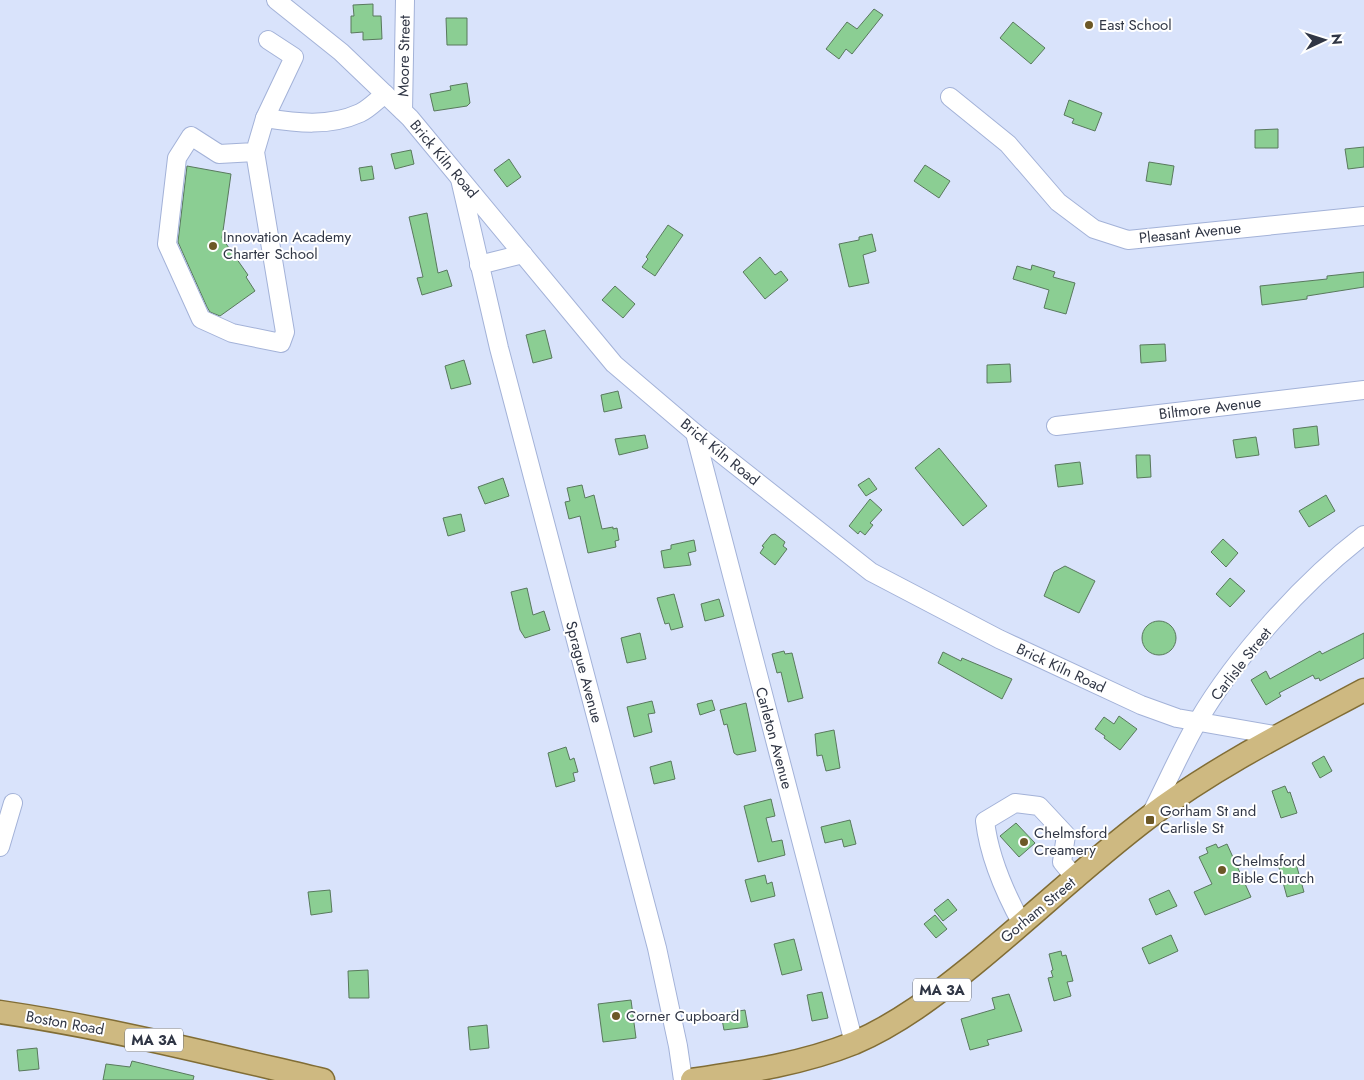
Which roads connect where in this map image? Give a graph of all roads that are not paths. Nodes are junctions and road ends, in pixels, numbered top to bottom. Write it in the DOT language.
graph roads {
  1 [pos="276,0"];
  2 [pos="405,0"];
  3 [pos="268,40"];
  4 [pos="385,94"];
  5 [pos="950,97"];
  6 [pos="403,111"];
  7 [pos="265,118"];
  8 [pos="255,152"];
  9 [pos="460,176"];
  10 [pos="1364,216"];
  11 [pos="523,254"];
  12 [pos="479,265"];
  13 [pos="1364,390"];
  14 [pos="1056,426"];
  15 [pos="695,433"];
  16 [pos="1364,535"];
  17 [pos="1364,690"];
  18 [pos="1198,721"];
  19 [pos="1280,736"];
  20 [pos="13,803"];
  21 [pos="1150,817"];
  22 [pos="0,847"];
  23 [pos="1076,879"];
  24 [pos="1022,924"];
  25 [pos="0,1012"];
  26 [pos="854,1043"];
  27 [pos="314,1078"];
  28 [pos="683,1080"];
  29 [pos="692,1080"];
  1 -- 4 [label="street, Brick Kiln Road"];
  2 -- 6 [label="street, Moore Street"];
  3 -- 7 [label="street"];
  4 -- 6 [label="street, Brick Kiln Road"];
  4 -- 7 [label="street"];
  5 -- 10 [label="street, Pleasant Avenue"];
  6 -- 9 [label="street, Brick Kiln Road"];
  7 -- 8 [label="street"];
  8 -- 8 [label="street"];
  9 -- 11 [label="street, Brick Kiln Road"];
  9 -- 12 [label="street, Sprague Avenue"];
  11 -- 12 [label="street"];
  11 -- 15 [label="street, Brick Kiln Road"];
  12 -- 28 [label="street, Sprague Avenue"];
  13 -- 14 [label="street, Biltmore Avenue"];
  15 -- 18 [label="street, Brick Kiln Road"];
  15 -- 26 [label="street, Carleton Avenue"];
  16 -- 18 [label="street, Carlisle Street"];
  17 -- 19 [label="main road, Gorham Street / MA 3A"];
  18 -- 19 [label="street, Brick Kiln Road"];
  18 -- 21 [label="street, Carlisle Street"];
  19 -- 21 [label="main road, Gorham Street / MA 3A"];
  20 -- 22 [label="street"];
  21 -- 23 [label="main road, Gorham Street / MA 3A"];
  23 -- 24 [label="main road, Gorham Street / MA 3A"];
  23 -- 24 [label="street"];
  24 -- 26 [label="main road, Gorham Street / MA 3A"];
  25 -- 27 [label="main road, Boston Road / MA 3A"];
  26 -- 29 [label="main road, Gorham Street / MA 3A"];
}
